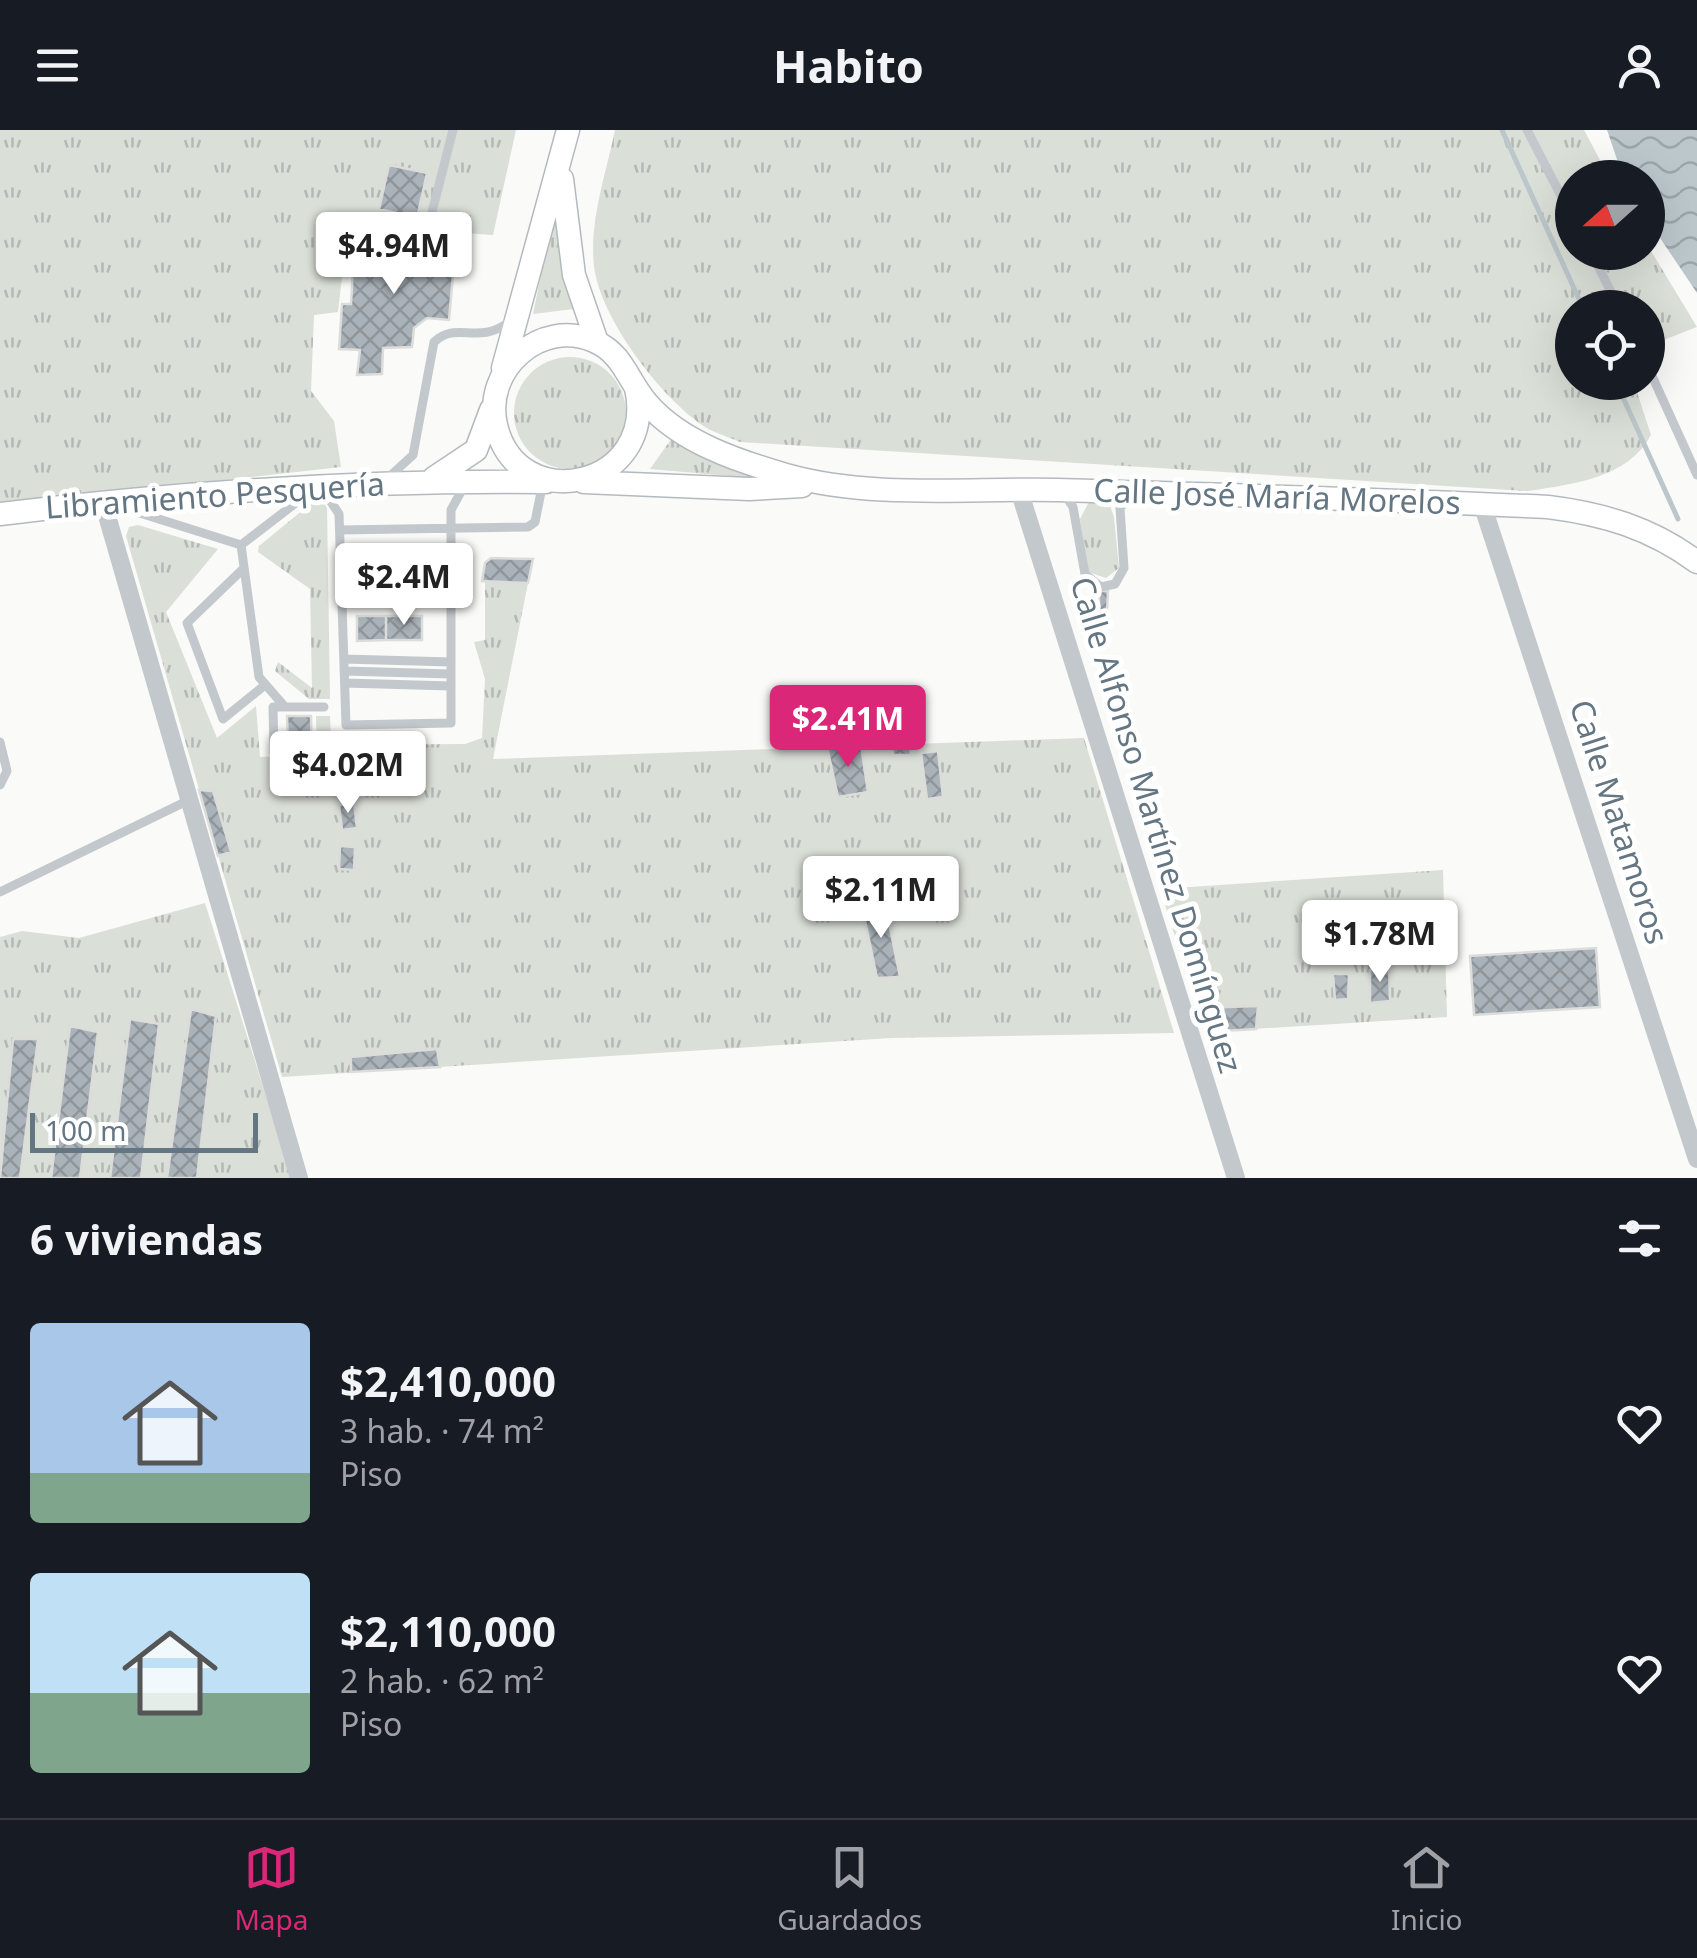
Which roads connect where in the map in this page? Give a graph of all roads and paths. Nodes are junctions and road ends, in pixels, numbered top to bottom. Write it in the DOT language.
graph roads {
  1 [pos="453,130"];
  2 [pos="568,130"];
  3 [pos="1526,130"];
  4 [pos="560,160"];
  5 [pos="1555,185"];
  6 [pos="430,220"];
  7 [pos="520,309"];
  8 [pos="597,342"];
  9 [pos="498,384"];
  10 [pos="636,388"];
  11 [pos="1663,400"];
  12 [pos="1697,476"];
  13 [pos="423,481"];
  14 [pos="478,481"];
  15 [pos="560,482"];
  16 [pos="364,484"];
  17 [pos="845,485"];
  18 [pos="316,487"];
  19 [pos="1019,490"];
  20 [pos="1059,490"];
  21 [pos="1135,493"];
  22 [pos="104,502"];
  23 [pos="1482,504"];
  24 [pos="451,510"];
  25 [pos="0,514"];
  26 [pos="339,514"];
  27 [pos="452,527"];
  28 [pos="340,530"];
  29 [pos="241,545"];
  30 [pos="1697,562"];
  31 [pos="244,568"];
  32 [pos="452,590"];
  33 [pos="342,592"];
  34 [pos="451,662"];
  35 [pos="344,665"];
  36 [pos="451,674"];
  37 [pos="265,684"];
  38 [pos="344,684"];
  39 [pos="451,686"];
  40 [pos="285,707"];
  41 [pos="324,708"];
  42 [pos="0,742"];
  43 [pos="274,753"];
  44 [pos="0,786"];
  45 [pos="186,801"];
  46 [pos="0,892"];
  47 [pos="1697,1159"];
  48 [pos="299,1178"];
  49 [pos="1236,1178"];
  1 -- 6 [label="lane"];
  2 -- 4 [label="main road"];
  3 -- 5 [label="lane"];
  4 -- 7 [label="main road"];
  4 -- 8 [label="main road"];
  7 -- 9 [label="main road"];
  7 -- 16 [label="lane"];
  8 -- 9 [label="main road"];
  8 -- 10 [label="main road"];
  9 -- 13 [label="main road"];
  9 -- 15 [label="main road"];
  10 -- 15 [label="main road"];
  10 -- 17 [label="main road"];
  11 -- 12 [label="lane"];
  13 -- 14 [label="main road, Libramiento Pesquería"];
  13 -- 16 [label="main road, Libramiento Pesquería"];
  13 -- 24 [label="lane"];
  14 -- 15 [label="main road, Libramiento Pesquería"];
  14 -- 24 [label="lane"];
  15 -- 17 [label="main road, Libramiento Pesquería"];
  15 -- 27 [label="lane"];
  16 -- 18 [label="main road, Libramiento Pesquería"];
  16 -- 26 [label="lane"];
  17 -- 19 [label="main road, Calle José María Morelos"];
  18 -- 22 [label="main road, Libramiento Pesquería"];
  18 -- 26 [label="lane"];
  18 -- 29 [label="lane"];
  19 -- 20 [label="main road, Calle José María Morelos"];
  19 -- 49 [label="street, Calle Alfonso Martínez Domínguez"];
  20 -- 21 [label="main road, Calle José María Morelos"];
  20 -- 21 [label="lane"];
  21 -- 23 [label="main road, Calle José María Morelos"];
  22 -- 25 [label="main road, Libramiento Pesquería"];
  22 -- 29 [label="lane"];
  22 -- 45 [label="street"];
  23 -- 30 [label="main road, Calle José María Morelos"];
  23 -- 47 [label="street, Calle Matamoros"];
  24 -- 27 [label="lane"];
  26 -- 28 [label="lane"];
  27 -- 28 [label="lane"];
  27 -- 32 [label="lane"];
  28 -- 33 [label="lane"];
  29 -- 31 [label="lane"];
  31 -- 37 [label="lane"];
  31 -- 37 [label="lane"];
  32 -- 33 [label="lane"];
  32 -- 34 [label="lane"];
  33 -- 35 [label="lane"];
  34 -- 35 [label="lane"];
  34 -- 36 [label="lane"];
  35 -- 36 [label="lane"];
  35 -- 38 [label="lane"];
  36 -- 39 [label="lane"];
  37 -- 40 [label="lane"];
  38 -- 39 [label="lane"];
  38 -- 39 [label="lane"];
  40 -- 41 [label="lane"];
  40 -- 43 [label="lane"];
  42 -- 44 [label="lane"];
  45 -- 46 [label="lane"];
  45 -- 48 [label="street"];
}
